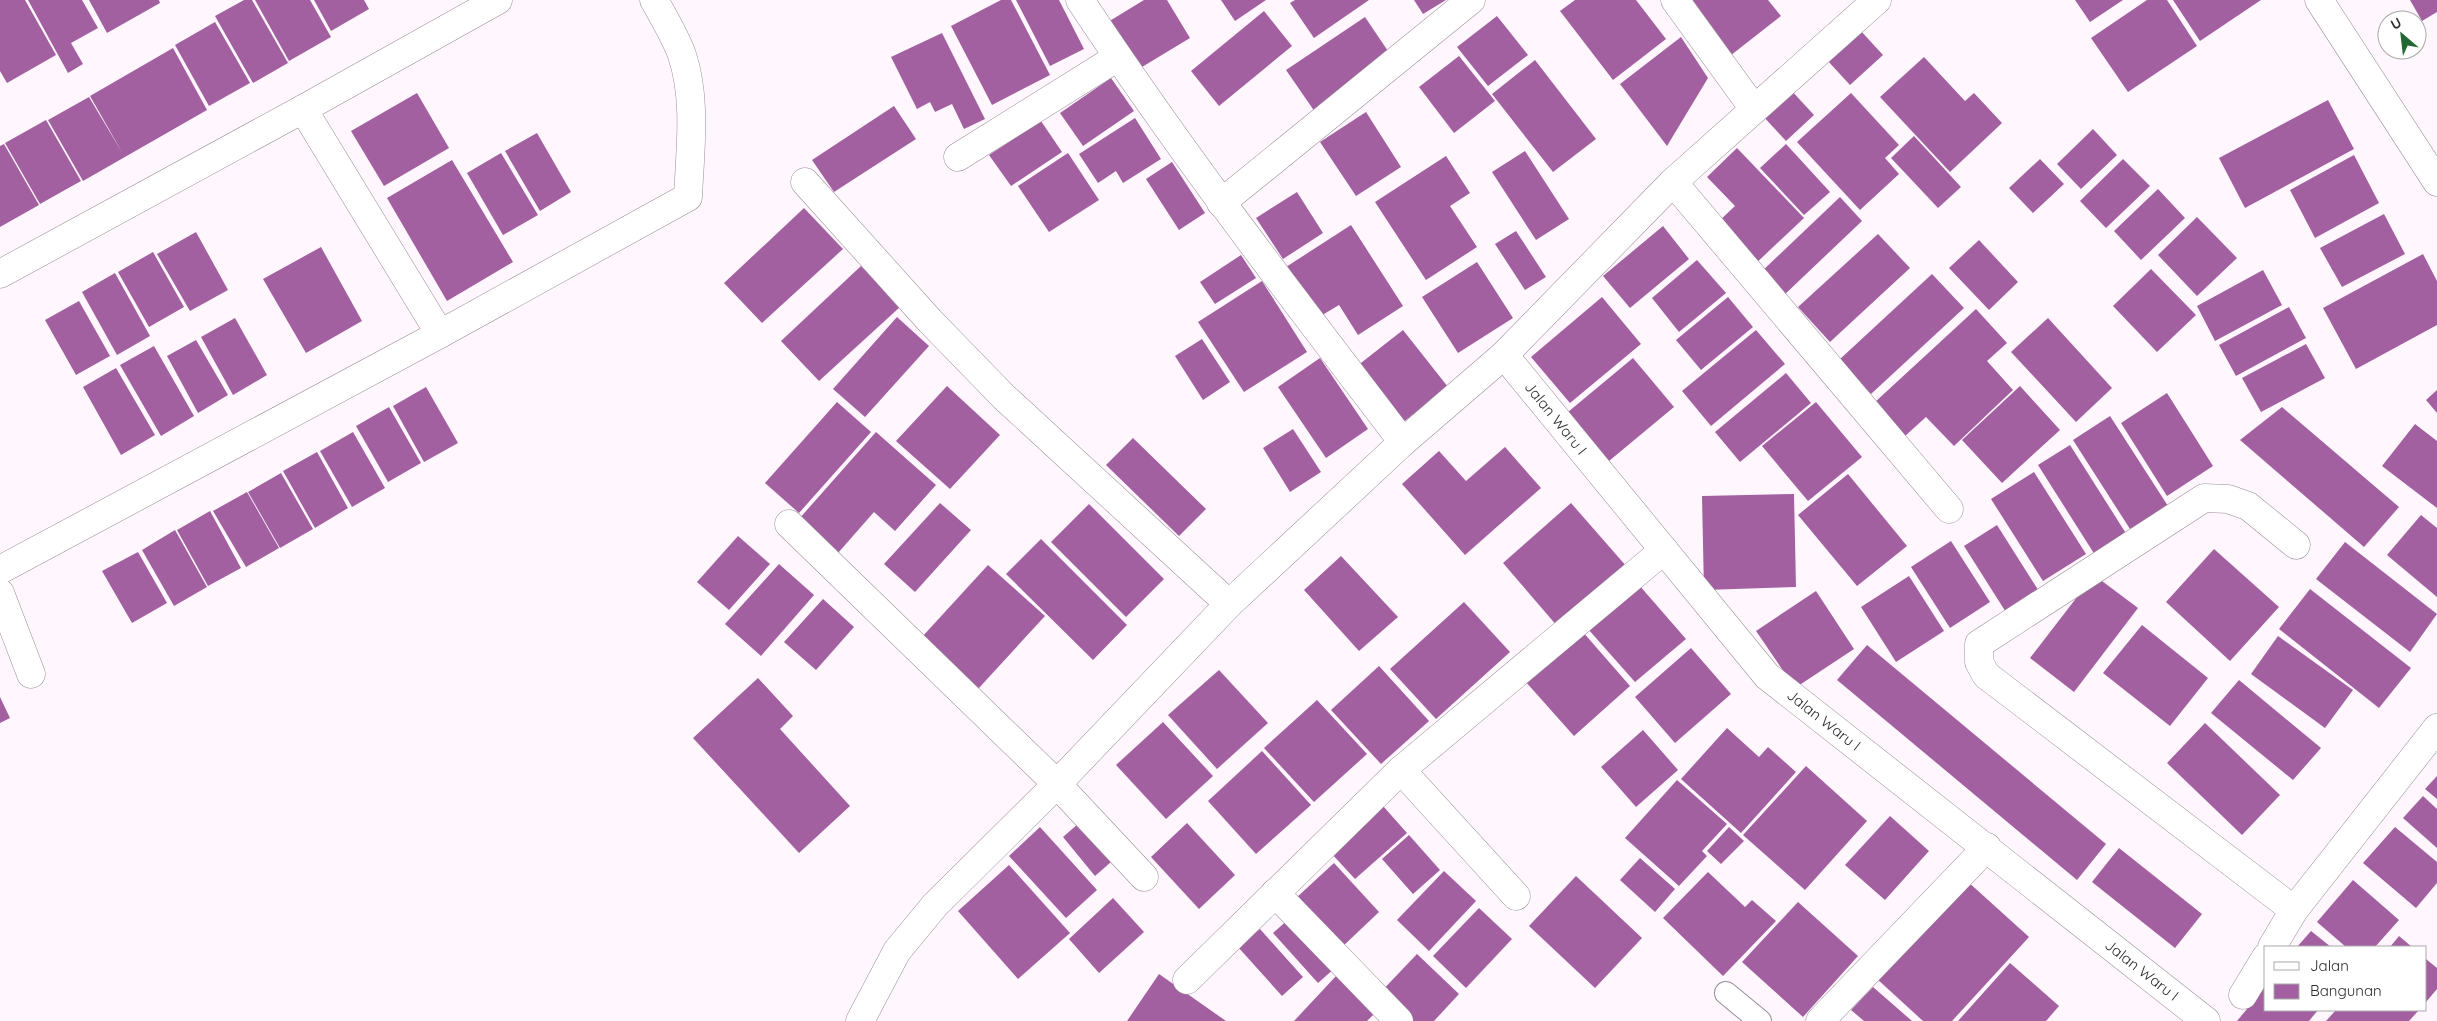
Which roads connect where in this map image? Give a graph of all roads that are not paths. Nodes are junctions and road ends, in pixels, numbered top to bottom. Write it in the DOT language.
graph roads {
  1 [pos="498,0"];
  2 [pos="654,0"];
  3 [pos="1080,0"];
  4 [pos="1471,0"];
  5 [pos="1676,0"];
  6 [pos="1877,0"];
  7 [pos="2319,0"];
  8 [pos="1118,58"];
  9 [pos="1754,109"];
  10 [pos="303,110"];
  11 [pos="958,158"];
  12 [pos="805,182"];
  13 [pos="1673,182"];
  14 [pos="2437,182"];
  15 [pos="1221,203"];
  16 [pos="0,274"];
  17 [pos="440,334"];
  18 [pos="1504,355"];
  19 [pos="1403,442"];
  20 [pos="1949,509"];
  21 [pos="789,524"];
  22 [pos="2296,544"];
  23 [pos="1664,550"];
  24 [pos="0,570"];
  25 [pos="0,593"];
  26 [pos="1229,604"];
  27 [pos="30,674"];
  28 [pos="2437,728"];
  29 [pos="1401,770"];
  30 [pos="1057,784"];
  31 [pos="1987,847"];
  32 [pos="1144,878"];
  33 [pos="1275,894"];
  34 [pos="1516,896"];
  35 [pos="2294,910"];
  36 [pos="2273,946"];
  37 [pos="2264,960"];
  38 [pos="1187,980"];
  39 [pos="1726,994"];
  40 [pos="2243,995"];
  41 [pos="860,1021"];
  42 [pos="1400,1021"];
  43 [pos="1760,1021"];
  44 [pos="1820,1021"];
  45 [pos="2206,1021"];
  1 -- 10 [label="street"];
  2 -- 17 [label="street"];
  3 -- 8 [label="street"];
  4 -- 15 [label="street"];
  5 -- 9 [label="street"];
  6 -- 9 [label="street"];
  7 -- 14 [label="street"];
  8 -- 11 [label="street"];
  8 -- 15 [label="street"];
  9 -- 13 [label="street"];
  10 -- 16 [label="street"];
  10 -- 17 [label="street"];
  12 -- 26 [label="street"];
  13 -- 18 [label="street"];
  13 -- 20 [label="street"];
  15 -- 19 [label="street"];
  17 -- 24 [label="street"];
  18 -- 19 [label="street"];
  18 -- 23 [label="street, Jalan Waru I"];
  19 -- 26 [label="street"];
  21 -- 30 [label="street"];
  22 -- 35 [label="street"];
  23 -- 29 [label="street"];
  23 -- 31 [label="street, Jalan Waru I"];
  25 -- 27 [label="street"];
  26 -- 30 [label="street"];
  28 -- 35 [label="street"];
  29 -- 33 [label="street"];
  29 -- 34 [label="street"];
  30 -- 32 [label="street"];
  30 -- 41 [label="street"];
  31 -- 44 [label="street"];
  31 -- 45 [label="street, Jalan Waru I"];
  33 -- 38 [label="street"];
  33 -- 42 [label="street"];
  35 -- 36 [label="street"];
  37 -- 40 [label="street"];
  39 -- 43 [label="lane"];
}
